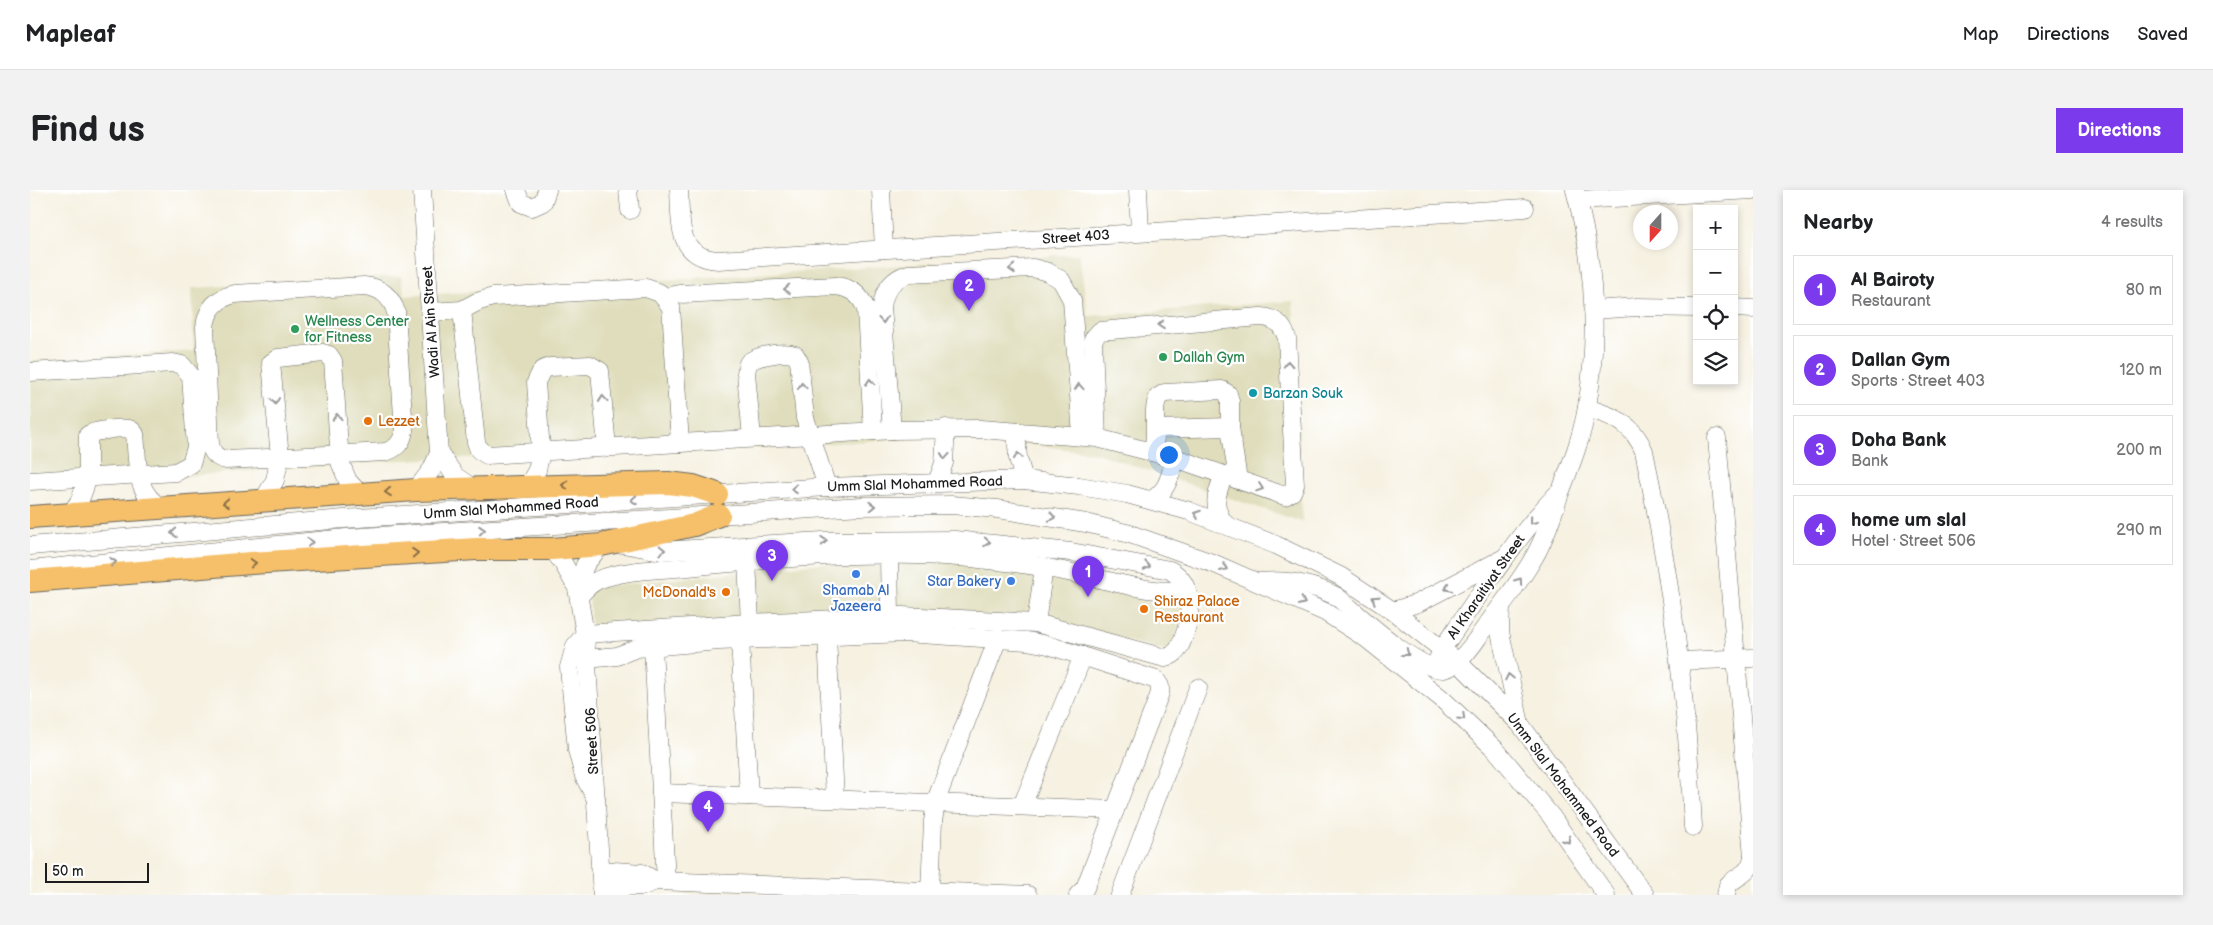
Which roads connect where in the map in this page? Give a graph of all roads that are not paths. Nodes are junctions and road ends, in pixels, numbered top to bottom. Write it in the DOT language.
graph roads {
  1 [pos="426,190"];
  2 [pos="516,190"];
  3 [pos="547,190"];
  4 [pos="628,190"];
  5 [pos="682,190"];
  6 [pos="881,190"];
  7 [pos="1138,190"];
  8 [pos="1753,190"];
  9 [pos="1576,195"];
  10 [pos="1525,208"];
  11 [pos="630,210"];
  12 [pos="1140,232"];
  13 [pos="884,249"];
  14 [pos="664,297"];
  15 [pos="1693,308"];
  16 [pos="1738,308"];
  17 [pos="1753,309"];
  18 [pos="462,310"];
  19 [pos="1593,310"];
  20 [pos="430,312"];
  21 [pos="30,372"];
  22 [pos="1587,408"];
  23 [pos="1230,427"];
  24 [pos="946,428"];
  25 [pos="1156,429"];
  26 [pos="892,430"];
  27 [pos="873,431"];
  28 [pos="1016,432"];
  29 [pos="809,434"];
  30 [pos="1089,437"];
  31 [pos="752,438"];
  32 [pos="1717,438"];
  33 [pos="680,443"];
  34 [pos="608,448"];
  35 [pos="541,452"];
  36 [pos="1152,452"];
  37 [pos="439,453"];
  38 [pos="340,454"];
  39 [pos="280,457"];
  40 [pos="1175,458"];
  41 [pos="139,475"];
  42 [pos="88,478"];
  43 [pos="1231,478"];
  44 [pos="1024,480"];
  45 [pos="30,481"];
  46 [pos="937,482"];
  47 [pos="528,486"];
  48 [pos="471,487"];
  49 [pos="827,487"];
  50 [pos="1562,488"];
  51 [pos="416,490"];
  52 [pos="360,494"];
  53 [pos="1151,500"];
  54 [pos="263,501"];
  55 [pos="718,505"];
  56 [pos="162,508"];
  57 [pos="71,514"];
  58 [pos="30,517"];
  59 [pos="1226,525"];
  60 [pos="608,544"];
  61 [pos="30,546"];
  62 [pos="552,549"];
  63 [pos="889,555"];
  64 [pos="1506,557"];
  65 [pos="747,561"];
  66 [pos="1044,567"];
  67 [pos="30,570"];
  68 [pos="30,581"];
  69 [pos="1258,582"];
  70 [pos="1186,590"];
  71 [pos="578,592"];
  72 [pos="1501,606"];
  73 [pos="1393,611"];
  74 [pos="890,616"];
  75 [pos="750,623"];
  76 [pos="1036,623"];
  77 [pos="827,636"];
  78 [pos="998,638"];
  79 [pos="740,640"];
  80 [pos="586,646"];
  81 [pos="645,648"];
  82 [pos="1442,649"];
  83 [pos="1083,656"];
  84 [pos="1744,658"];
  85 [pos="1681,661"];
  86 [pos="1458,662"];
  87 [pos="1437,669"];
  88 [pos="1198,688"];
  89 [pos="1441,698"];
  90 [pos="1520,724"];
  91 [pos="661,793"];
  92 [pos="748,796"];
  93 [pos="596,799"];
  94 [pos="835,799"];
  95 [pos="935,804"];
  96 [pos="1022,806"];
  97 [pos="1115,810"];
  98 [pos="1693,827"];
  99 [pos="1753,856"];
  100 [pos="600,870"];
  101 [pos="661,881"];
  102 [pos="602,891"];
  103 [pos="930,891"];
  104 [pos="1028,895"];
  105 [pos="1078,895"];
  106 [pos="1120,895"];
  107 [pos="1606,895"];
  108 [pos="1646,895"];
  109 [pos="1726,895"];
  1 -- 20 [label="street, Wadi Al Ain Street"];
  2 -- 3 [label="street"];
  4 -- 11 [label="street"];
  5 -- 13 [label="street, Street 403"];
  6 -- 13 [label="street"];
  7 -- 12 [label="street"];
  8 -- 9 [label="street"];
  9 -- 19 [label="street, Al Kharaitiyat Street"];
  10 -- 12 [label="street, Street 403"];
  12 -- 13 [label="street, Street 403"];
  14 -- 18 [label="street"];
  27 -- 14 [label="street, one-way"];
  14 -- 33 [label="street"];
  15 -- 19 [label="street"];
  16 -- 17 [label="street"];
  18 -- 20 [label="street"];
  18 -- 35 [label="street"];
  19 -- 22 [label="street, Al Kharaitiyat Street"];
  20 -- 37 [label="street, Wadi Al Ain Street"];
  21 -- 41 [label="street"];
  22 -- 50 [label="street, Al Kharaitiyat Street"];
  22 -- 85 [label="street"];
  23 -- 25 [label="street"];
  23 -- 25 [label="street"];
  23 -- 43 [label="street"];
  24 -- 26 [label="street"];
  24 -- 28 [label="street"];
  24 -- 46 [label="street, one-way"];
  25 -- 36 [label="street"];
  26 -- 27 [label="street"];
  30 -- 26 [label="street, one-way"];
  27 -- 29 [label="street"];
  28 -- 30 [label="street"];
  44 -- 28 [label="street, one-way"];
  29 -- 31 [label="street"];
  29 -- 31 [label="street, one-way"];
  29 -- 49 [label="street"];
  30 -- 36 [label="street"];
  43 -- 30 [label="street, one-way"];
  31 -- 33 [label="street"];
  32 -- 84 [label="street"];
  33 -- 34 [label="street"];
  34 -- 35 [label="street"];
  34 -- 35 [label="street, one-way"];
  35 -- 47 [label="street"];
  36 -- 40 [label="street"];
  37 -- 48 [label="street"];
  37 -- 51 [label="street"];
  38 -- 39 [label="street"];
  38 -- 39 [label="street, one-way"];
  38 -- 39 [label="street"];
  38 -- 52 [label="street"];
  39 -- 54 [label="street"];
  40 -- 43 [label="street"];
  40 -- 53 [label="street"];
  41 -- 42 [label="street"];
  41 -- 42 [label="street"];
  41 -- 56 [label="street"];
  42 -- 45 [label="street"];
  42 -- 57 [label="street"];
  43 -- 59 [label="street"];
  44 -- 46 [label="street, Umm Slal Mohammed Road"];
  44 -- 53 [label="street, Umm Slal Mohammed Road"];
  46 -- 49 [label="street, Umm Slal Mohammed Road"];
  47 -- 48 [label="main road"];
  55 -- 47 [label="main road, one-way"];
  48 -- 51 [label="main road"];
  49 -- 55 [label="street, Umm Slal Mohammed Road, one-way"];
  50 -- 64 [label="street, Al Kharaitiyat Street, one-way"];
  72 -- 50 [label="street, Al Kharaitiyat Street, one-way"];
  51 -- 52 [label="main road, one-way"];
  52 -- 54 [label="main road"];
  59 -- 53 [label="street, Umm Slal Mohammed Road, one-way"];
  54 -- 56 [label="main road, one-way"];
  55 -- 60 [label="main road"];
  55 -- 61 [label="street, Umm Slal Mohammed Road, one-way"];
  67 -- 55 [label="street, Umm Slal Mohammed Road, one-way"];
  55 -- 69 [label="street, Umm Slal Mohammed Road, one-way"];
  56 -- 57 [label="main road"];
  57 -- 58 [label="main road"];
  73 -- 59 [label="street, Umm Slal Mohammed Road, one-way"];
  60 -- 62 [label="main road"];
  60 -- 70 [label="street, one-way"];
  60 -- 71 [label="street"];
  68 -- 62 [label="main road, one-way"];
  62 -- 71 [label="street, Street 506"];
  63 -- 65 [label="street"];
  63 -- 66 [label="street"];
  63 -- 74 [label="street"];
  64 -- 73 [label="street, one-way"];
  64 -- 82 [label="street, Al Kharaitiyat Street"];
  65 -- 71 [label="street"];
  65 -- 75 [label="street"];
  66 -- 70 [label="street"];
  66 -- 76 [label="street"];
  69 -- 87 [label="street, one-way"];
  69 -- 89 [label="street, Umm Slal Mohammed Road, one-way"];
  70 -- 76 [label="street"];
  71 -- 80 [label="street, Street 506"];
  72 -- 86 [label="street, Al Kharaitiyat Street"];
  90 -- 72 [label="street, one-way"];
  73 -- 82 [label="street, Umm Slal Mohammed Road"];
  74 -- 75 [label="street"];
  74 -- 76 [label="street"];
  75 -- 80 [label="street"];
  77 -- 78 [label="street"];
  77 -- 79 [label="street"];
  77 -- 94 [label="street"];
  78 -- 83 [label="street"];
  78 -- 95 [label="street"];
  79 -- 81 [label="street"];
  79 -- 92 [label="street"];
  80 -- 81 [label="street"];
  80 -- 93 [label="street, Street 506"];
  80 -- 93 [label="street"];
  81 -- 91 [label="street"];
  82 -- 86 [label="street, Umm Slal Mohammed Road"];
  82 -- 87 [label="street, Al Kharaitiyat Street"];
  83 -- 96 [label="street"];
  83 -- 97 [label="street"];
  84 -- 85 [label="street"];
  84 -- 99 [label="street"];
  85 -- 98 [label="street"];
  86 -- 87 [label="street"];
  86 -- 90 [label="street, Umm Slal Mohammed Road"];
  87 -- 89 [label="street, Al Kharaitiyat Street"];
  88 -- 106 [label="street"];
  89 -- 107 [label="street, Umm Slal Mohammed Road, one-way"];
  90 -- 108 [label="street, Umm Slal Mohammed Road"];
  91 -- 92 [label="street"];
  91 -- 101 [label="street"];
  92 -- 94 [label="street"];
  93 -- 100 [label="street, Street 506"];
  94 -- 95 [label="street"];
  95 -- 96 [label="street"];
  95 -- 103 [label="street"];
  96 -- 97 [label="street"];
  97 -- 105 [label="street"];
  99 -- 109 [label="street"];
  100 -- 101 [label="street"];
  100 -- 102 [label="street, Street 506"];
  101 -- 102 [label="street"];
  101 -- 103 [label="street"];
  103 -- 104 [label="street"];
}
